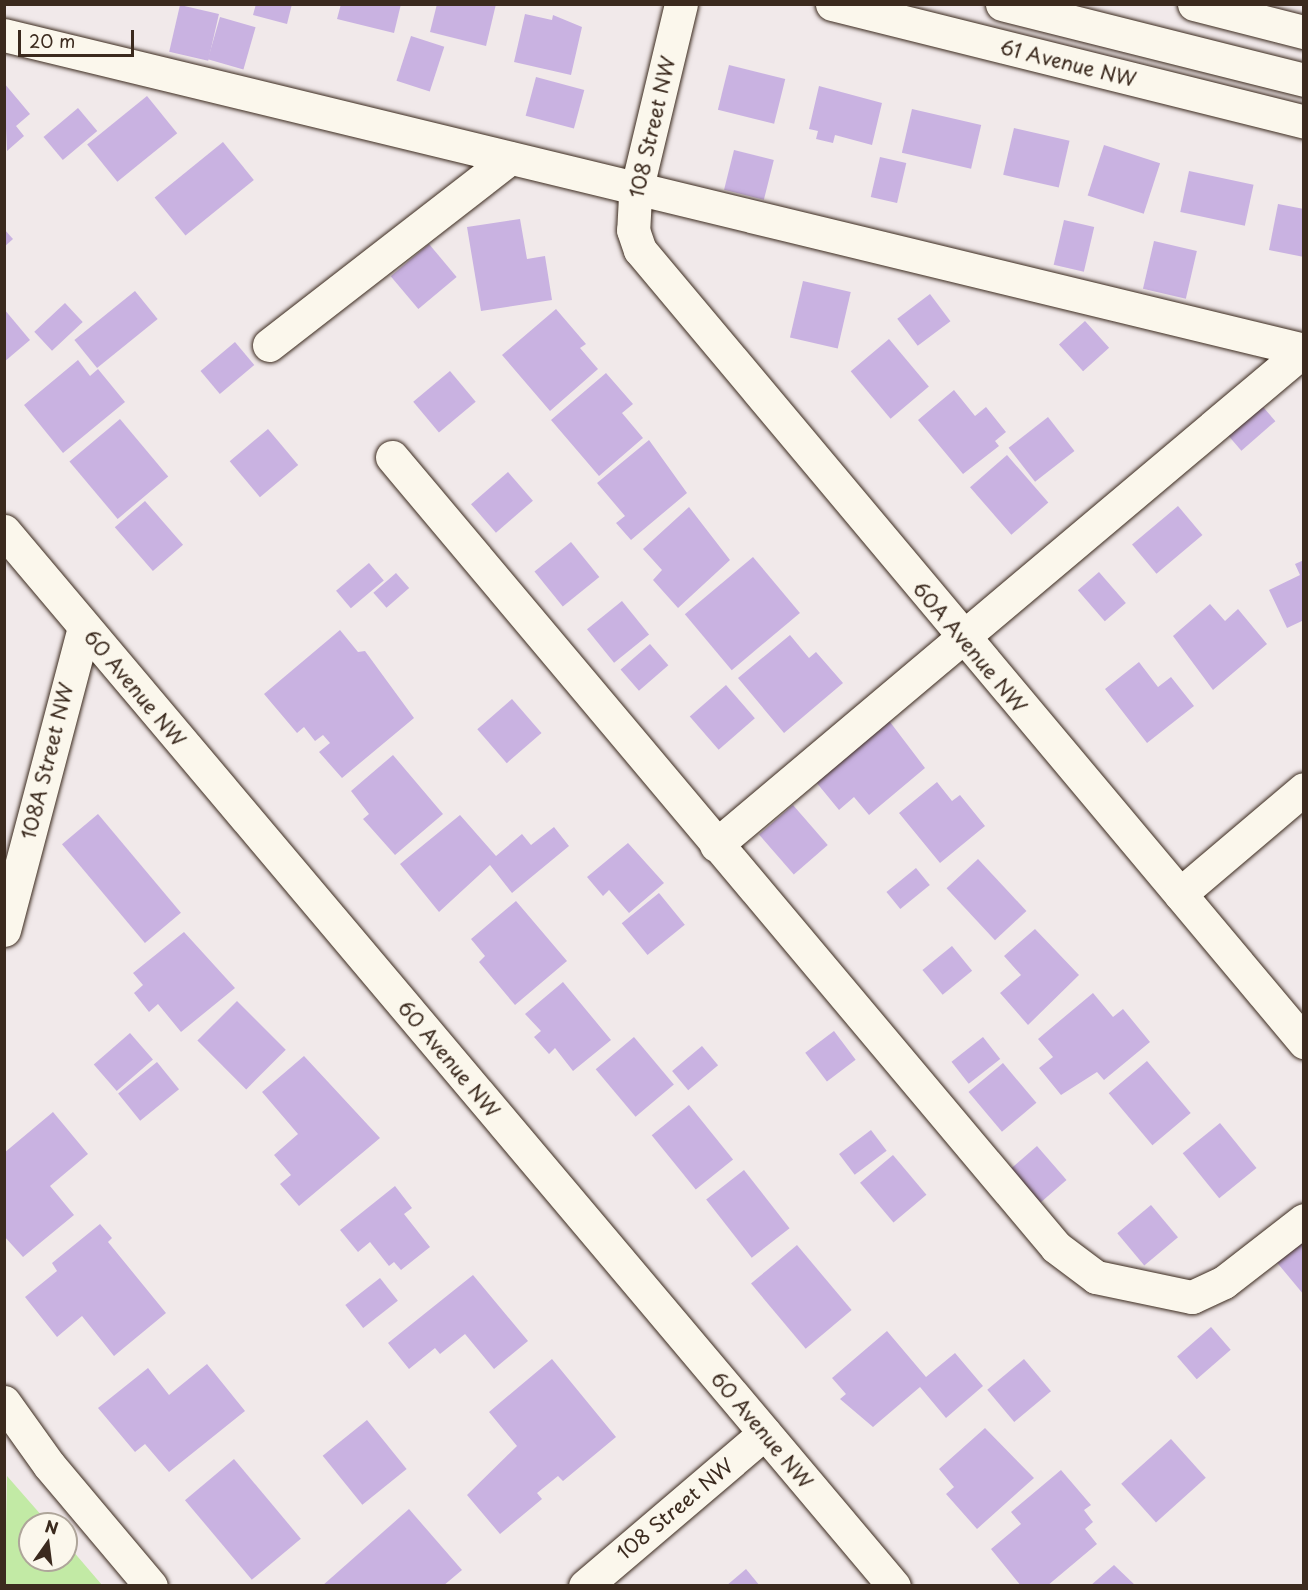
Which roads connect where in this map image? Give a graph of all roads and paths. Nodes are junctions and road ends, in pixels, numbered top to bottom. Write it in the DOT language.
graph roads {
  1 [pos="681,4"];
  2 [pos="832,4"];
  3 [pos="1002,4"];
  4 [pos="1194,4"];
  5 [pos="1304,32"];
  6 [pos="4,35"];
  7 [pos="1304,80"];
  8 [pos="1304,122"];
  9 [pos="510,158"];
  10 [pos="637,186"];
  11 [pos="640,250"];
  12 [pos="268,345"];
  13 [pos="1304,350"];
  14 [pos="392,457"];
  15 [pos="4,531"];
  16 [pos="84,627"];
  17 [pos="964,640"];
  18 [pos="1304,789"];
  19 [pos="716,845"];
  20 [pos="1180,894"];
  21 [pos="4,930"];
  22 [pos="1304,1042"];
  23 [pos="1304,1220"];
  24 [pos="4,1402"];
  25 [pos="765,1433"];
  26 [pos="151,1586"];
  27 [pos="585,1586"];
  28 [pos="894,1586"];
  1 -- 10 [label="street, 108 Street NW"];
  2 -- 8 [label="street, 61 Avenue NW"];
  3 -- 7 [label="street, 61 Avenue NW"];
  4 -- 5 [label="street"];
  6 -- 9 [label="street"];
  9 -- 10 [label="street"];
  9 -- 12 [label="street"];
  10 -- 11 [label="street, 108 Street NW"];
  10 -- 13 [label="street"];
  11 -- 17 [label="street, 60A Avenue NW"];
  13 -- 17 [label="street"];
  14 -- 19 [label="street"];
  15 -- 16 [label="street, 60 Avenue NW"];
  16 -- 21 [label="street, 108A Street NW"];
  16 -- 25 [label="street, 60 Avenue NW"];
  17 -- 19 [label="street"];
  17 -- 20 [label="street, 60A Avenue NW"];
  18 -- 20 [label="street"];
  19 -- 23 [label="street"];
  20 -- 22 [label="street, 60A Avenue NW"];
  24 -- 26 [label="street"];
  25 -- 27 [label="street, 108 Street NW"];
  25 -- 28 [label="street, 60 Avenue NW"];
}
